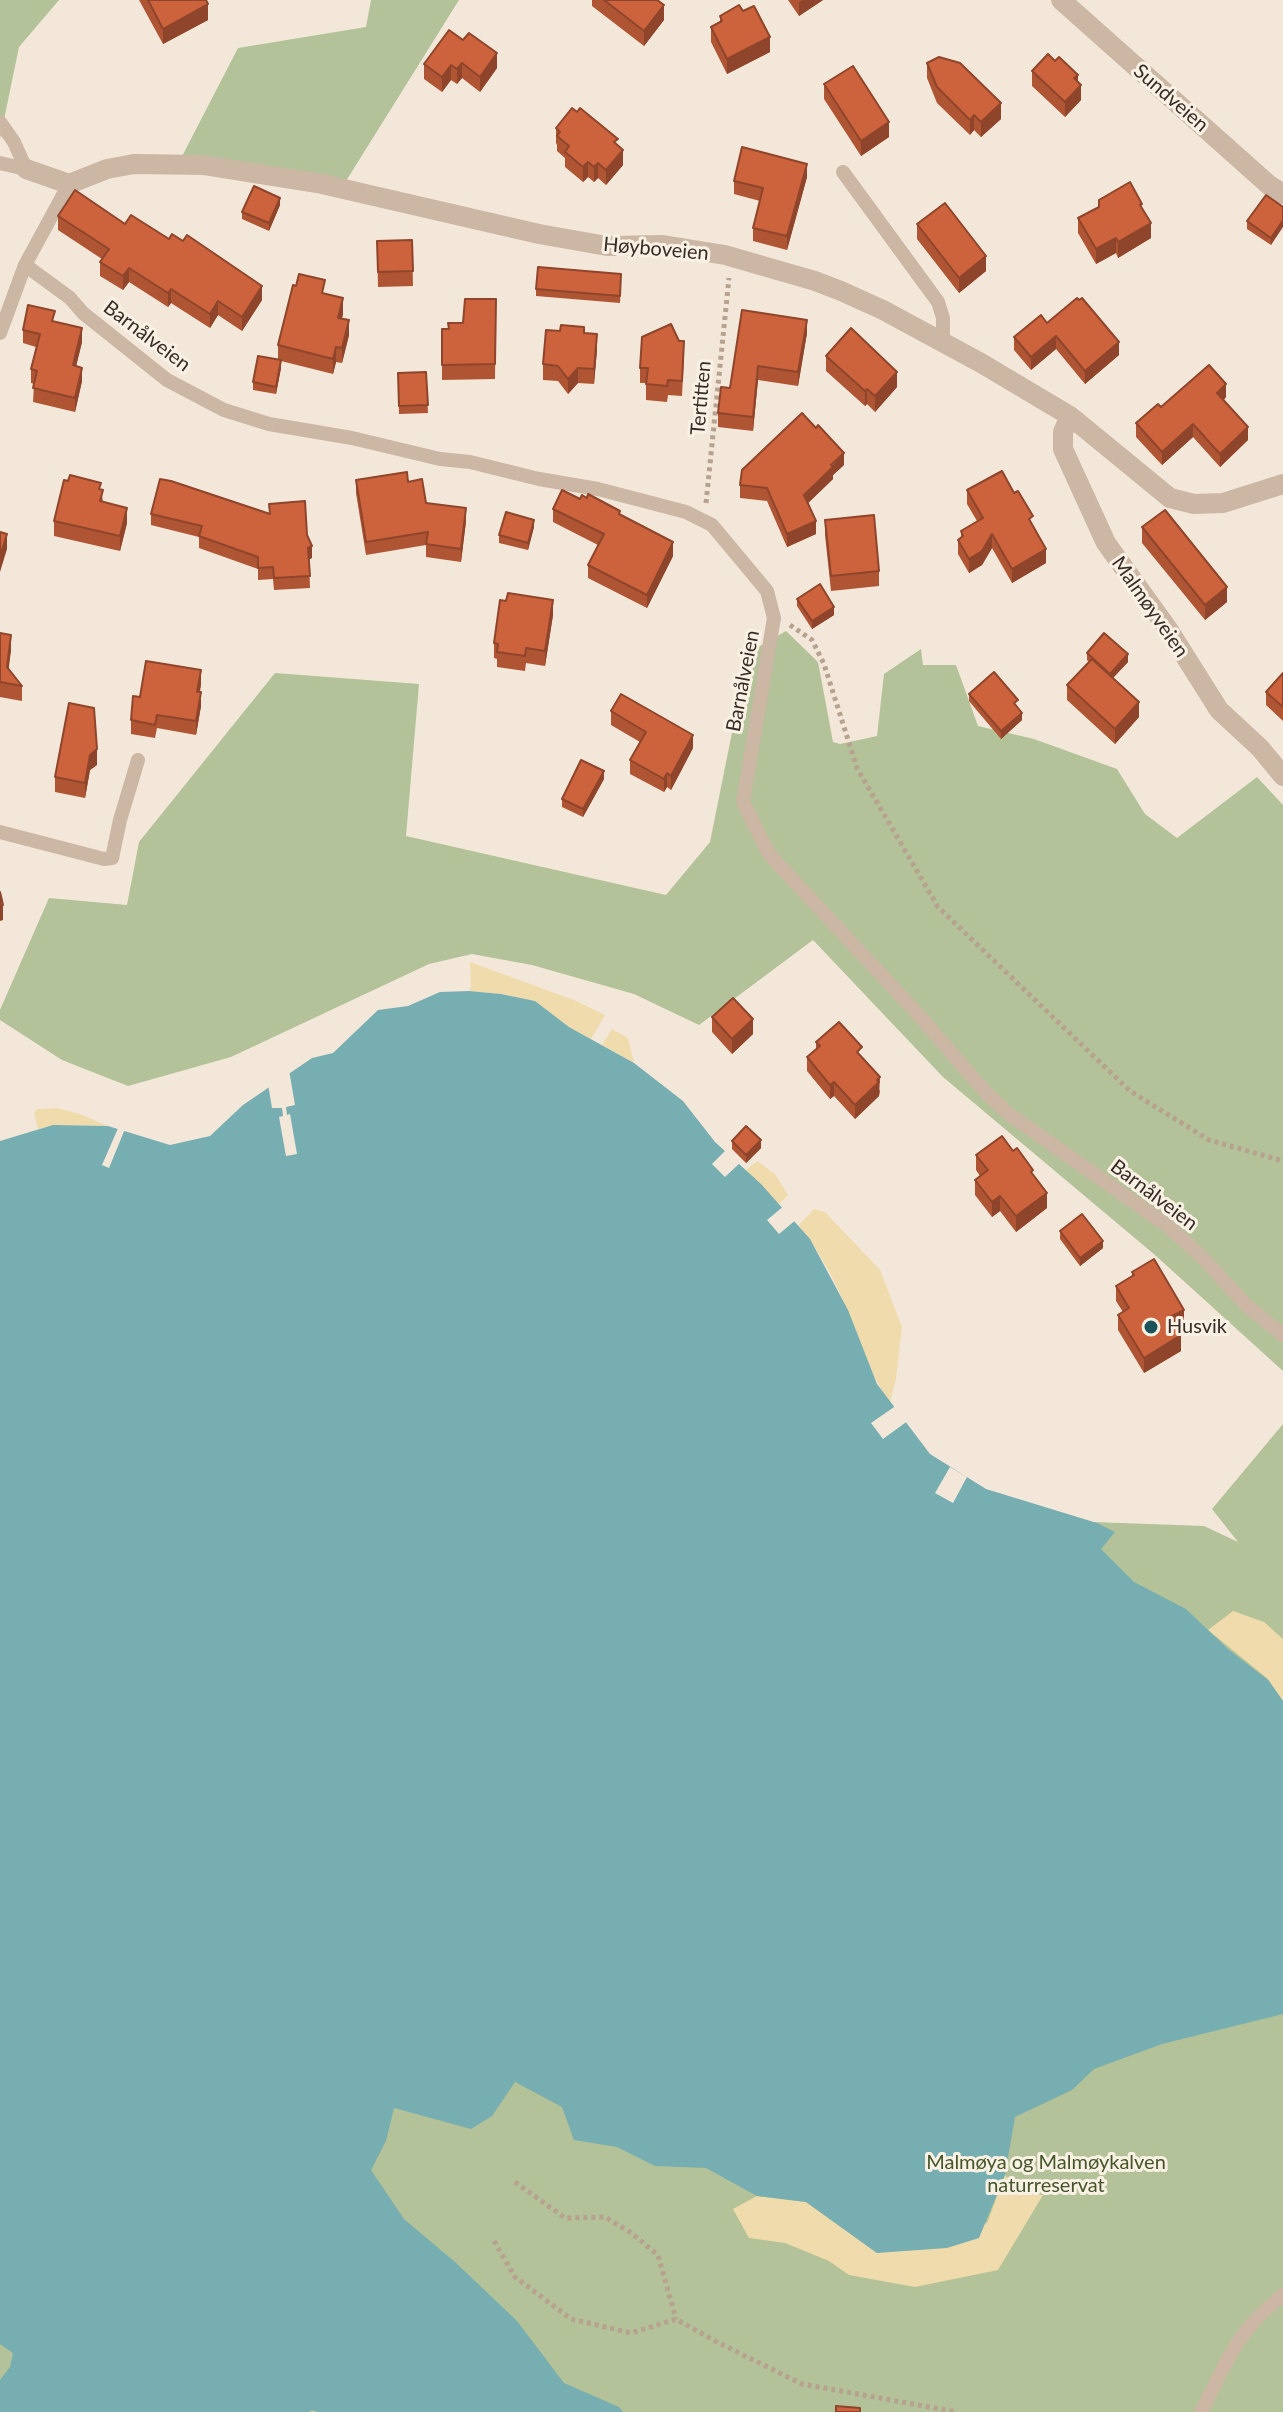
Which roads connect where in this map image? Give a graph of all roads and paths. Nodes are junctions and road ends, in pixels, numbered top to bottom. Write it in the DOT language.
graph roads {
  1 [pos="1061,0"];
  2 [pos="0,122"];
  3 [pos="0,163"];
  4 [pos="26,169"];
  5 [pos="843,172"];
  6 [pos="69,184"];
  7 [pos="1283,194"];
  8 [pos="25,265"];
  9 [pos="729,277"];
  10 [pos="0,333"];
  11 [pos="943,343"];
  12 [pos="1070,416"];
  13 [pos="1283,484"];
  14 [pos="704,521"];
  15 [pos="774,618"];
  16 [pos="138,760"];
  17 [pos="1283,776"];
  18 [pos="0,832"];
  19 [pos="1283,1161"];
  20 [pos="1283,1335"];
  21 [pos="515,2182"];
  22 [pos="494,2241"];
  23 [pos="1283,2295"];
  24 [pos="676,2319"];
  25 [pos="957,2412"];
  26 [pos="1201,2412"];
  1 -- 7 [label="street, Sundveien"];
  2 -- 4 [label="lane"];
  3 -- 4 [label="lane"];
  4 -- 6 [label="street"];
  5 -- 11 [label="lane"];
  6 -- 8 [label="lane"];
  6 -- 11 [label="street, Høyboveien"];
  8 -- 10 [label="lane"];
  8 -- 14 [label="lane, Barnålveien"];
  9 -- 14 [label="path, Tertitten"];
  11 -- 12 [label="street, Høyboveien"];
  12 -- 13 [label="street, Høyboveien"];
  12 -- 17 [label="street, Malmøyveien"];
  14 -- 15 [label="lane, Barnålveien"];
  15 -- 19 [label="path"];
  15 -- 20 [label="lane, Barnålveien"];
  16 -- 18 [label="lane"];
  21 -- 24 [label="path"];
  22 -- 24 [label="path"];
  23 -- 26 [label="lane"];
  24 -- 25 [label="path"];
}
